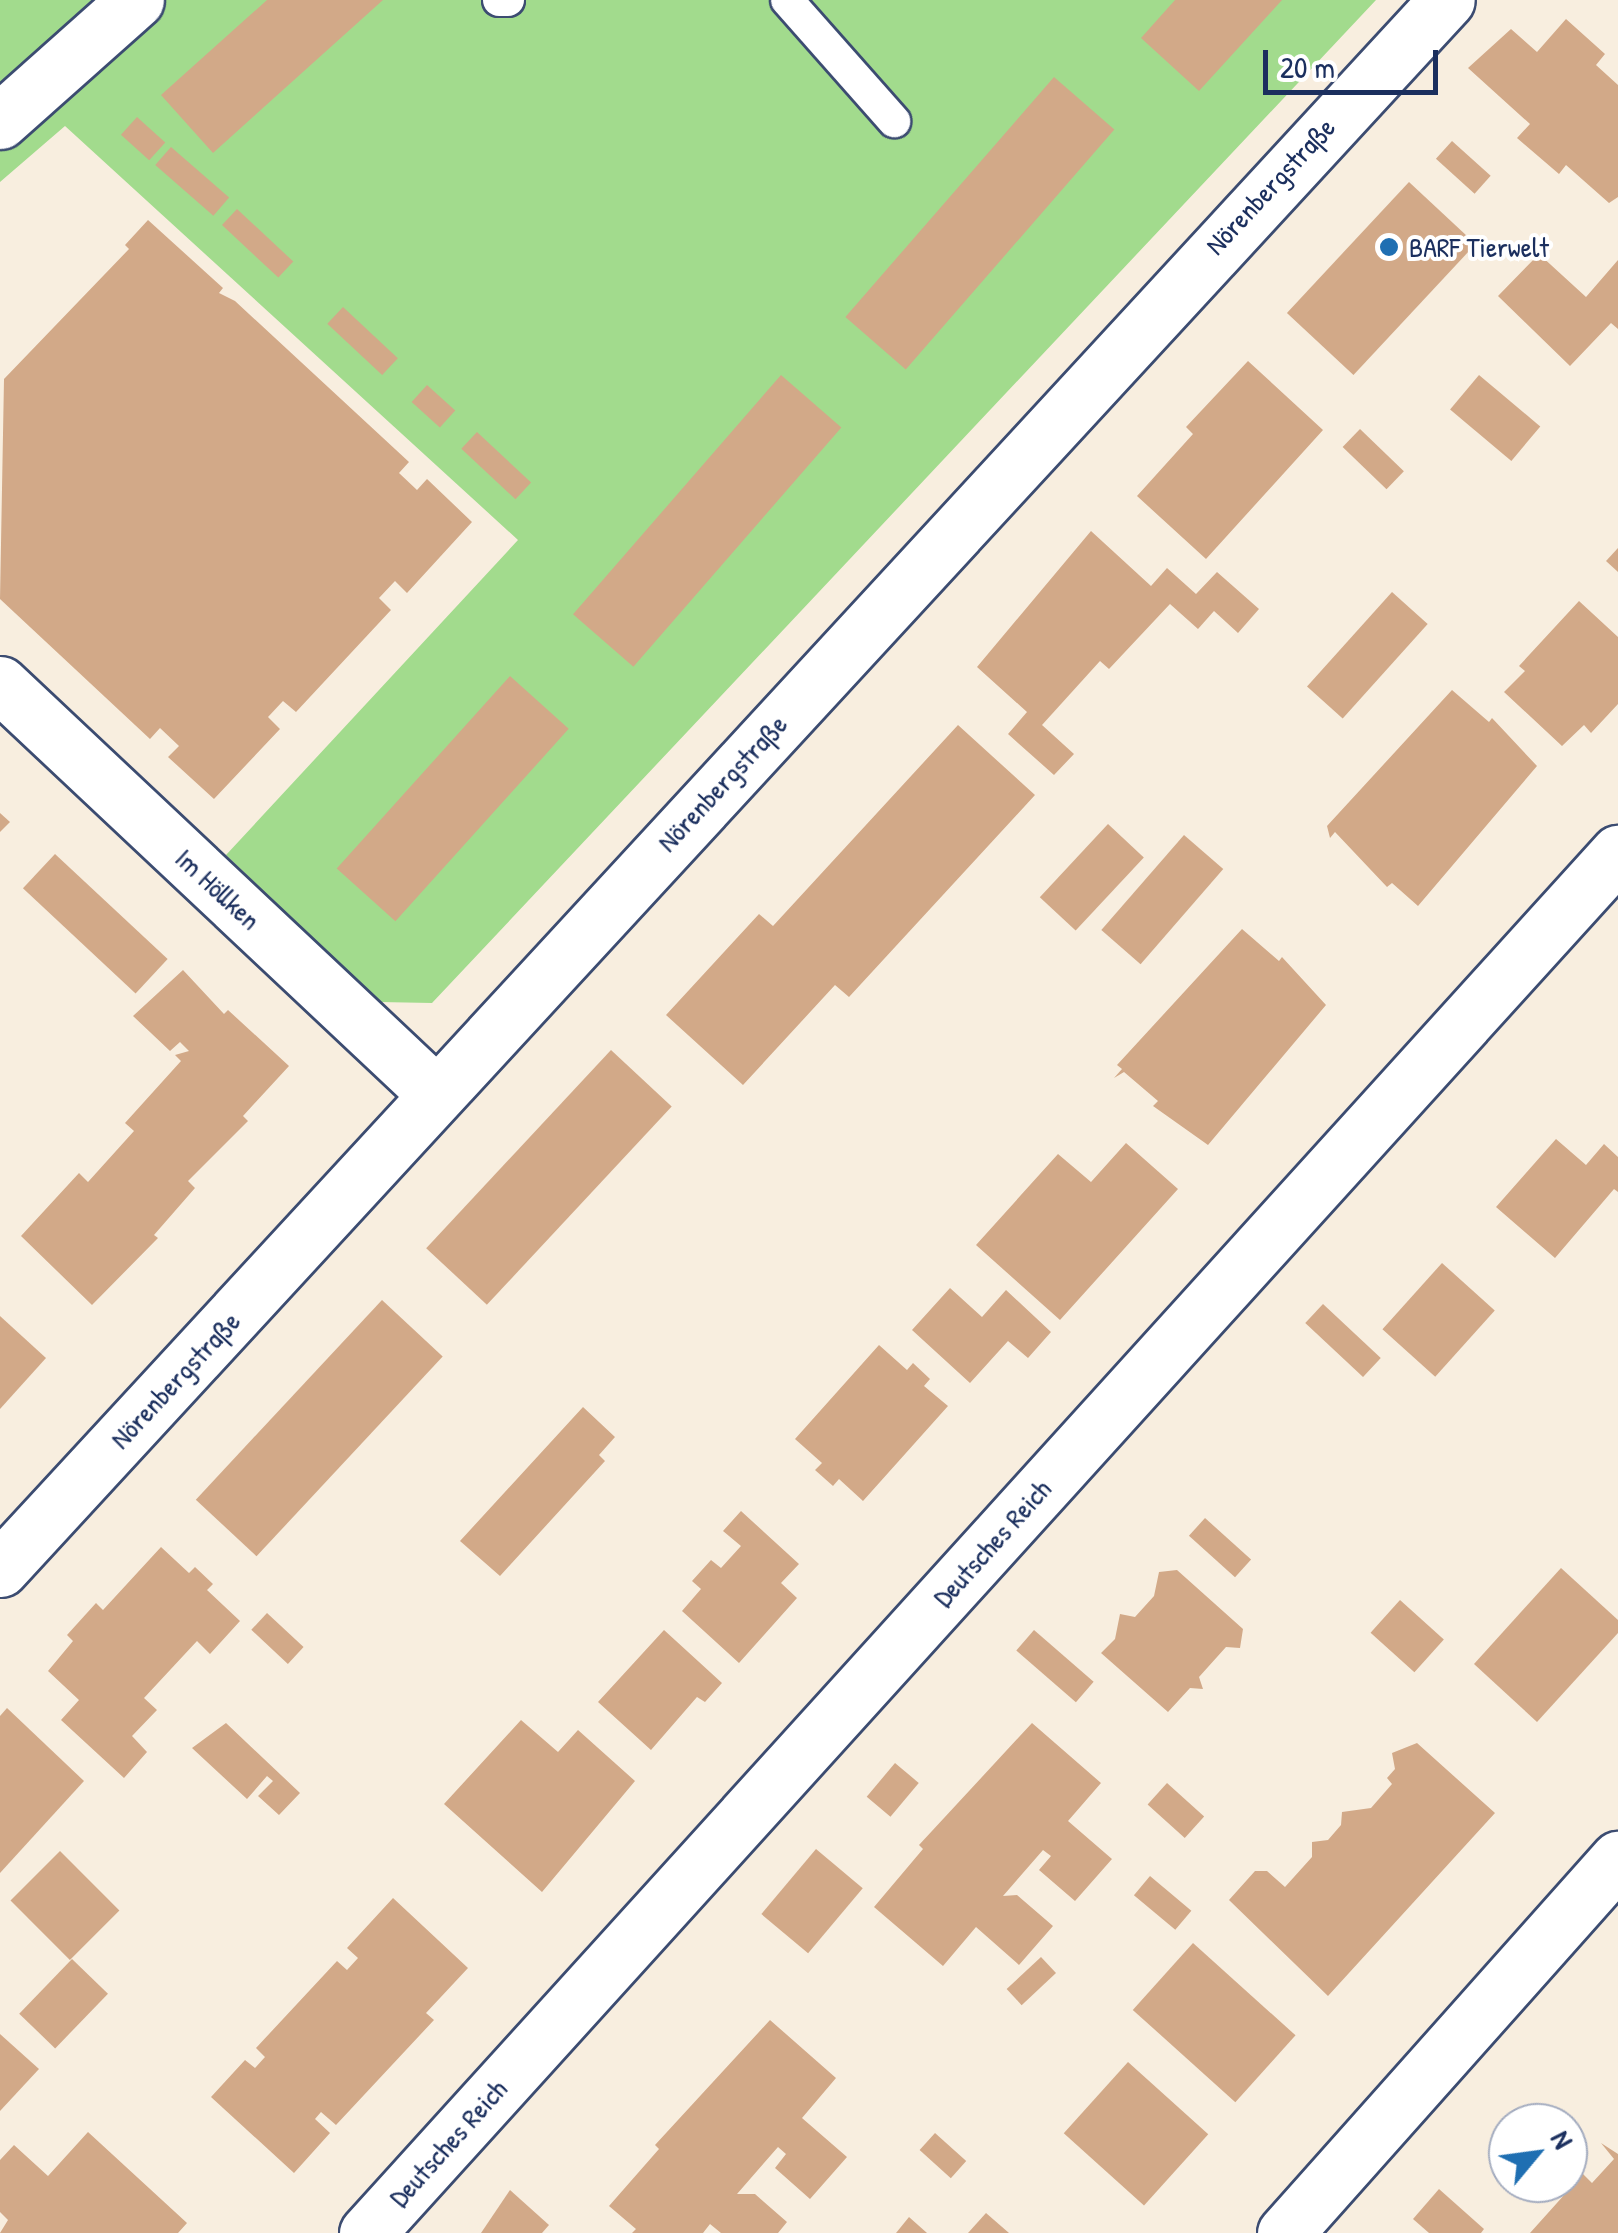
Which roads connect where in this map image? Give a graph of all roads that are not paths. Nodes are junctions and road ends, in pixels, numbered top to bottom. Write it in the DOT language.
graph roads {
  1 [pos="136,0"];
  2 [pos="499,0"];
  3 [pos="508,0"];
  4 [pos="786,0"];
  5 [pos="1448,0"];
  6 [pos="0,121"];
  7 [pos="894,121"];
  8 [pos="0,684"];
  9 [pos="1618,853"];
  10 [pos="436,1094"];
  11 [pos="0,1568"];
  12 [pos="1618,1859"];
  13 [pos="366,2233"];
  14 [pos="1286,2233"];
  1 -- 6 [label="street"];
  2 -- 3 [label="lane"];
  4 -- 7 [label="lane"];
  5 -- 10 [label="street, Nörenbergstraße"];
  8 -- 10 [label="street, Im Höllken"];
  9 -- 13 [label="street, Deutsches Reich"];
  10 -- 11 [label="street, Nörenbergstraße"];
  12 -- 14 [label="street"];
}
